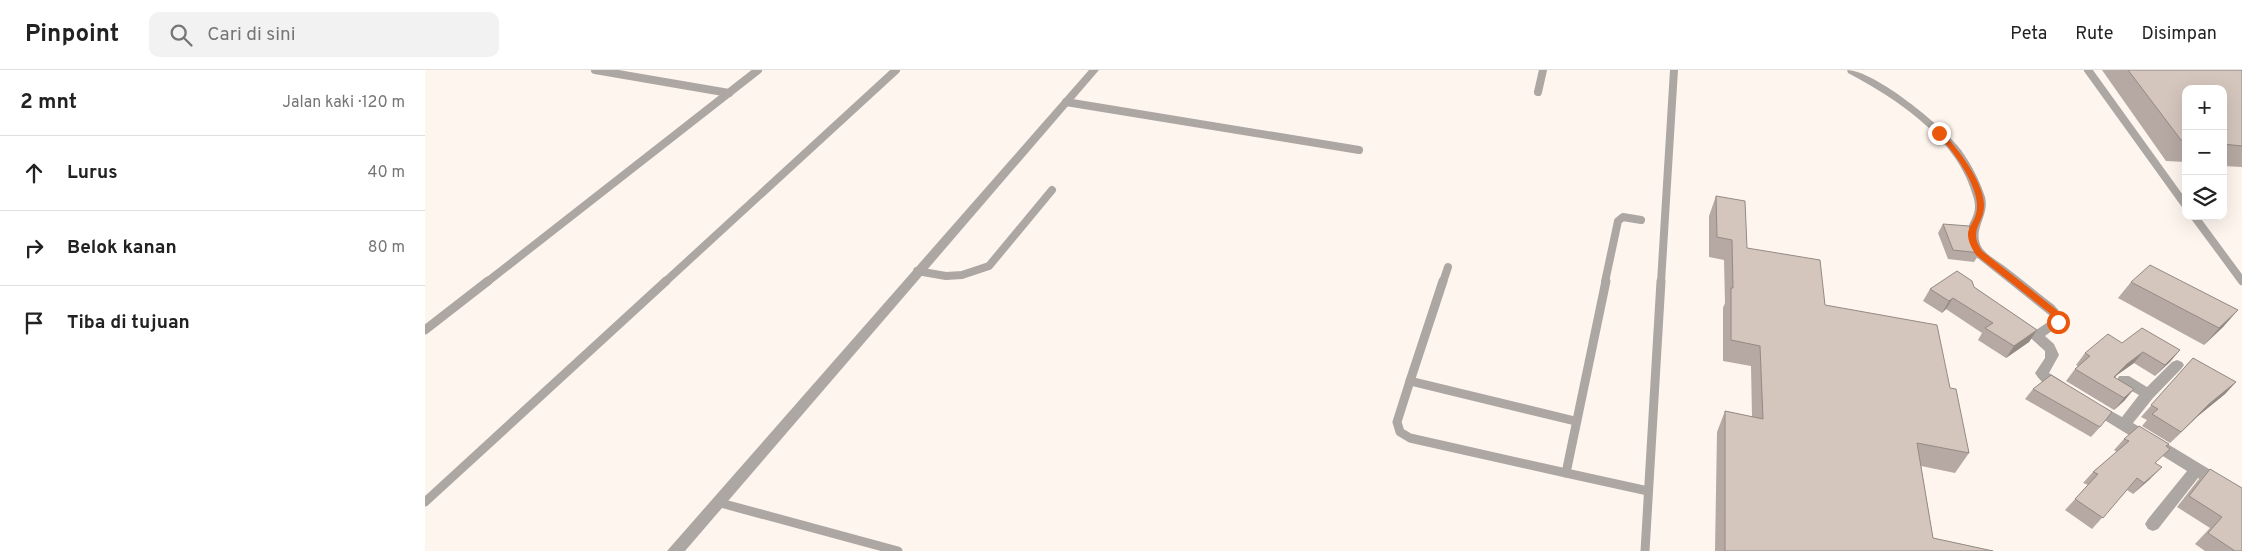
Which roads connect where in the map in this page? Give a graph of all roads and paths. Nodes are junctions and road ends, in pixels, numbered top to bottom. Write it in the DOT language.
graph roads {
  1 [pos="595,70"];
  2 [pos="758,70"];
  3 [pos="896,70"];
  4 [pos="1094,70"];
  5 [pos="1543,70"];
  6 [pos="1674,70"];
  7 [pos="2088,70"];
  8 [pos="1851,71"];
  9 [pos="1538,92"];
  10 [pos="729,93"];
  11 [pos="1066,102"];
  12 [pos="1359,150"];
  13 [pos="1052,190"];
  14 [pos="2182,200"];
  15 [pos="1641,220"];
  16 [pos="2196,220"];
  17 [pos="1448,267"];
  18 [pos="917,271"];
  19 [pos="2242,280"];
  20 [pos="2019,325"];
  21 [pos="425,330"];
  22 [pos="2035,336"];
  23 [pos="2177,365"];
  24 [pos="2124,380"];
  25 [pos="1409,381"];
  26 [pos="2148,394"];
  27 [pos="1575,421"];
  28 [pos="2123,424"];
  29 [pos="2196,470"];
  30 [pos="1566,473"];
  31 [pos="1648,491"];
  32 [pos="2242,497"];
  33 [pos="425,502"];
  34 [pos="717,502"];
  35 [pos="2153,524"];
  36 [pos="675,551"];
  37 [pos="898,551"];
  38 [pos="1645,551"];
  1 -- 10 [label="lane"];
  2 -- 10 [label="lane"];
  3 -- 33 [label="lane"];
  4 -- 11 [label="street"];
  5 -- 9 [label="lane"];
  6 -- 31 [label="lane"];
  7 -- 14 [label="lane"];
  8 -- 22 [label="street"];
  10 -- 21 [label="lane"];
  11 -- 12 [label="lane"];
  11 -- 18 [label="street"];
  13 -- 18 [label="lane"];
  15 -- 27 [label="lane"];
  16 -- 19 [label="lane"];
  17 -- 25 [label="lane"];
  18 -- 34 [label="street"];
  20 -- 22 [label="street"];
  22 -- 28 [label="street"];
  23 -- 26 [label="street"];
  24 -- 26 [label="street"];
  25 -- 27 [label="lane"];
  25 -- 30 [label="lane"];
  26 -- 28 [label="street"];
  27 -- 30 [label="lane"];
  28 -- 29 [label="street"];
  29 -- 32 [label="street"];
  29 -- 35 [label="street"];
  30 -- 31 [label="lane"];
  31 -- 38 [label="lane"];
  34 -- 36 [label="street"];
  34 -- 37 [label="lane"];
}
